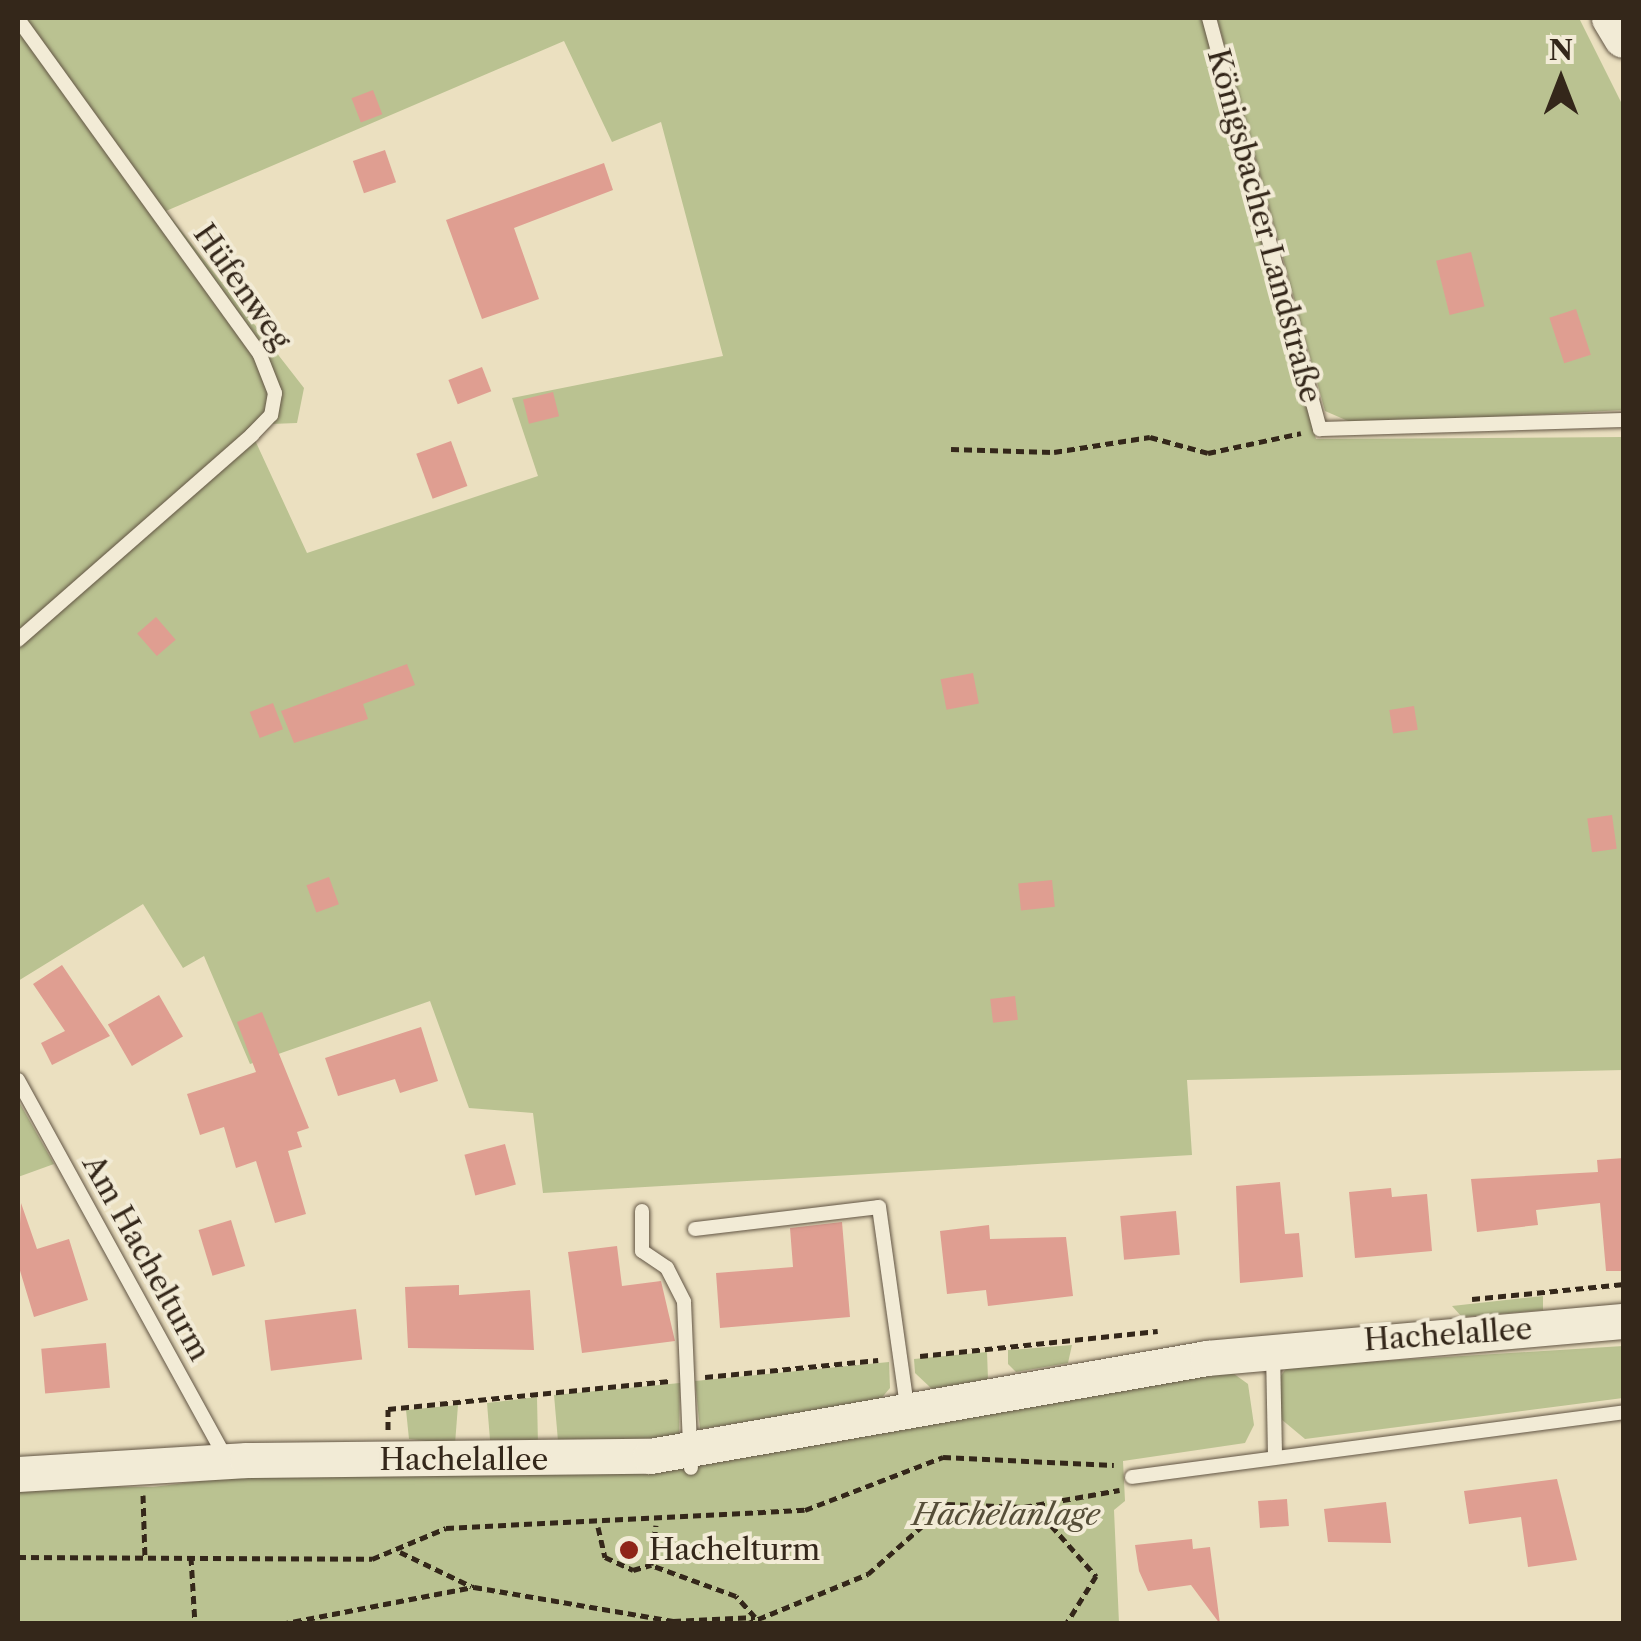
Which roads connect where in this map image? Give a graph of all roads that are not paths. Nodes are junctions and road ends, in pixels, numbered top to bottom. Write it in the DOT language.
graph roads {
  1 [pos="1209,18"];
  2 [pos="1612,18"];
  3 [pos="18,20"];
  4 [pos="1624,38"];
  5 [pos="1624,420"];
  6 [pos="18,640"];
  7 [pos="18,1080"];
  8 [pos="642,1210"];
  9 [pos="695,1229"];
  10 [pos="1624,1322"];
  11 [pos="1273,1350"];
  12 [pos="908,1411"];
  13 [pos="1624,1412"];
  14 [pos="1275,1456"];
  15 [pos="691,1460"];
  16 [pos="228,1462"];
  17 [pos="18,1474"];
  18 [pos="1132,1477"];
  1 -- 5 [label="lane, Königsbacher Landstraße"];
  2 -- 4 [label="main road"];
  3 -- 6 [label="lane, Hüfenweg"];
  7 -- 16 [label="lane, Am Hachelturm"];
  8 -- 15 [label="lane"];
  9 -- 12 [label="lane"];
  10 -- 11 [label="street, Hachelallee"];
  11 -- 12 [label="street, Hachelallee"];
  11 -- 14 [label="lane"];
  12 -- 15 [label="street, Hachelallee"];
  13 -- 14 [label="lane"];
  14 -- 18 [label="lane"];
  15 -- 16 [label="street, Hachelallee"];
  16 -- 17 [label="street, Hachelallee"];
}
